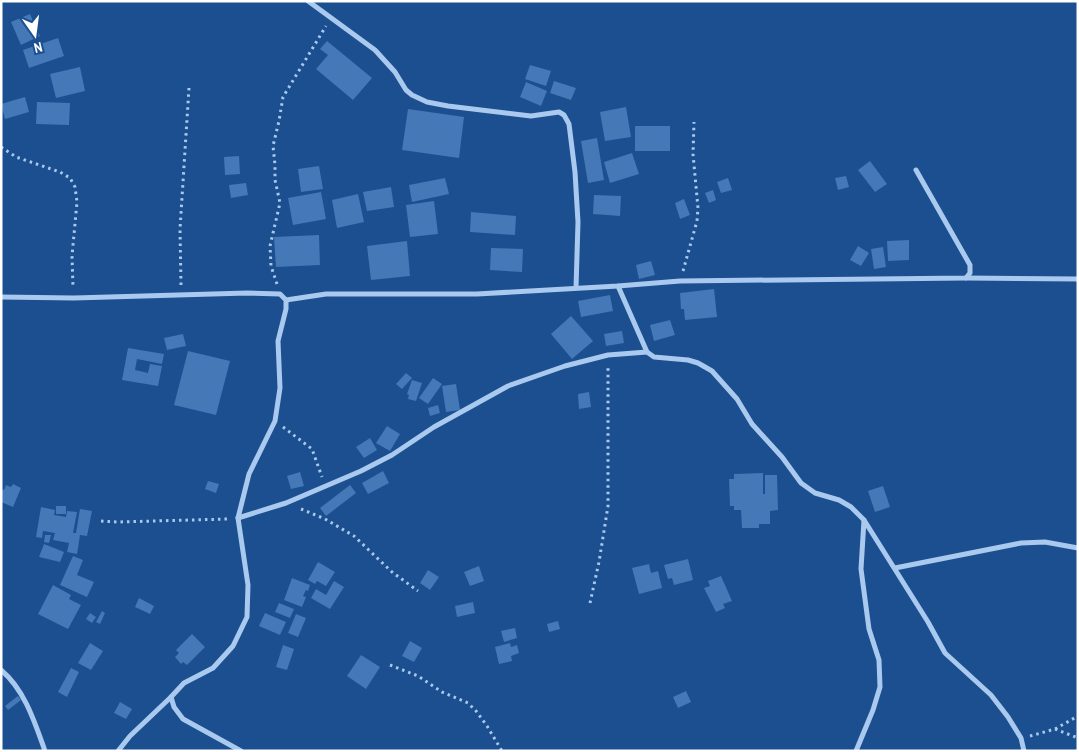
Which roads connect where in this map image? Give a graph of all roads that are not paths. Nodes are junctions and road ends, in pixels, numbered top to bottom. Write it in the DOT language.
graph roads {
  1 [pos="308,1"];
  2 [pos="916,170"];
  3 [pos="966,278"];
  4 [pos="1078,280"];
  5 [pos="618,286"];
  6 [pos="576,288"];
  7 [pos="1,297"];
  8 [pos="286,300"];
  9 [pos="647,352"];
  10 [pos="238,518"];
  11 [pos="864,520"];
  12 [pos="1078,548"];
  13 [pos="895,568"];
  14 [pos="1,670"];
  15 [pos="172,697"];
  16 [pos="45,751"];
  17 [pos="118,751"];
  18 [pos="241,751"];
  19 [pos="856,751"];
  20 [pos="1024,751"];
  1 -- 6 [label="street"];
  2 -- 3 [label="street"];
  3 -- 4 [label="street"];
  3 -- 5 [label="street"];
  5 -- 6 [label="street"];
  5 -- 9 [label="street"];
  6 -- 8 [label="street"];
  7 -- 8 [label="street"];
  8 -- 10 [label="street"];
  9 -- 10 [label="street"];
  9 -- 11 [label="street"];
  10 -- 15 [label="street"];
  11 -- 13 [label="street"];
  11 -- 19 [label="street"];
  12 -- 13 [label="street"];
  13 -- 20 [label="street"];
  14 -- 16 [label="street"];
  15 -- 17 [label="street"];
  15 -- 18 [label="street"];
}
